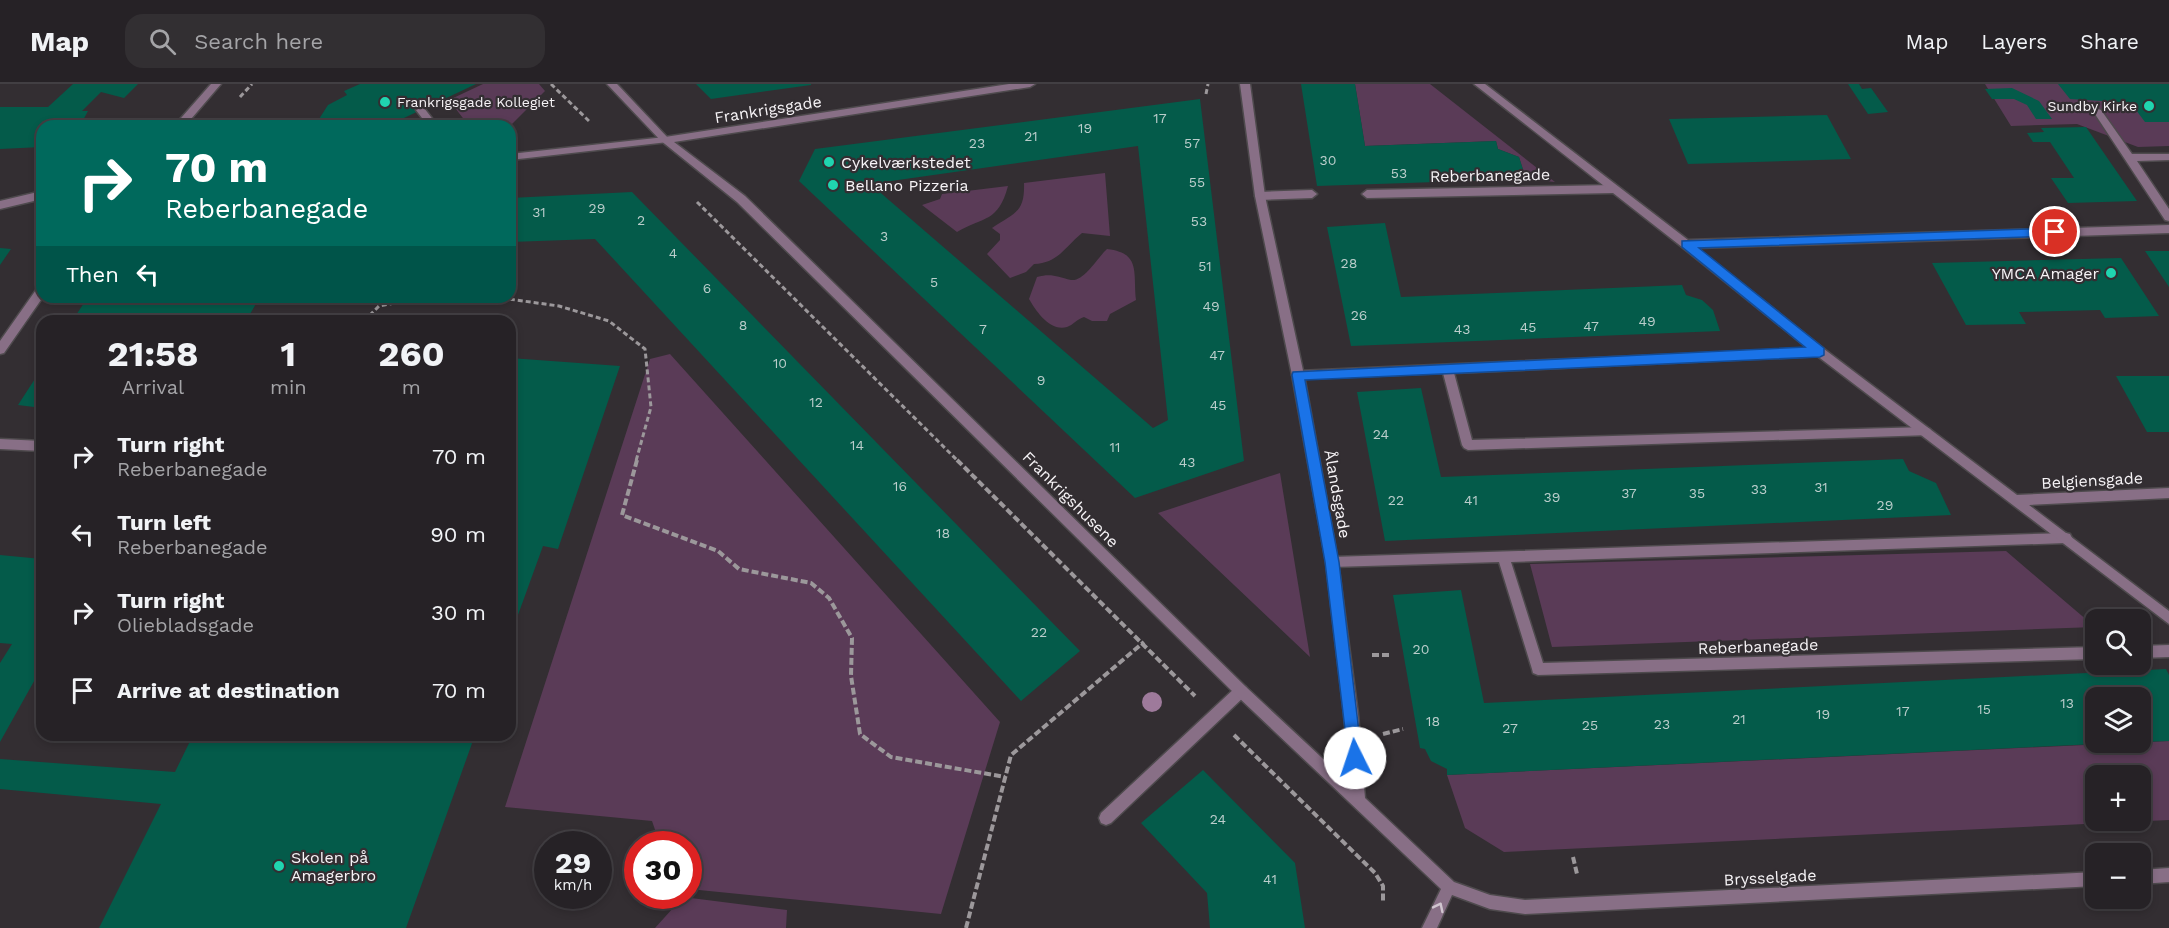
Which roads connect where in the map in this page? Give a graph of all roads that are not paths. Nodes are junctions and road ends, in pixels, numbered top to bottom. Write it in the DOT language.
graph roads {
  1 [pos="216,84"];
  2 [pos="612,84"];
  3 [pos="1024,84"];
  4 [pos="1245,84"];
  5 [pos="1479,84"];
  6 [pos="421,110"];
  7 [pos="2098,112"];
  8 [pos="184,120"];
  9 [pos="428,120"];
  10 [pos="665,140"];
  11 [pos="516,156"];
  12 [pos="2169,157"];
  13 [pos="2128,158"];
  14 [pos="1613,189"];
  15 [pos="1312,194"];
  16 [pos="1367,194"];
  17 [pos="36,196"];
  18 [pos="1260,196"];
  19 [pos="0,205"];
  20 [pos="2169,217"];
  21 [pos="2169,229"];
  22 [pos="1686,244"];
  23 [pos="36,299"];
  24 [pos="0,350"];
  25 [pos="1820,352"];
  26 [pos="1448,370"];
  27 [pos="1298,375"];
  28 [pos="1926,432"];
  29 [pos="0,444"];
  30 [pos="36,446"];
  31 [pos="2169,493"];
  32 [pos="2017,500"];
  33 [pos="2066,538"];
  34 [pos="1504,558"];
  35 [pos="1332,562"];
  36 [pos="2169,618"];
  37 [pos="2169,651"];
  38 [pos="2151,652"];
  39 [pos="2085,653"];
  40 [pos="1241,691"];
  41 [pos="1358,802"];
  42 [pos="1106,818"];
  43 [pos="2169,875"];
  44 [pos="2151,876"];
  45 [pos="2085,880"];
  46 [pos="1449,887"];
  47 [pos="1429,928"];
  1 -- 8 [label="street"];
  2 -- 10 [label="street, Frankrigshusene"];
  3 -- 10 [label="street, Frankrigsgade"];
  4 -- 18 [label="street, Ålandsgade"];
  5 -- 14 [label="street, Reberbanegade"];
  6 -- 9 [label="street"];
  7 -- 13 [label="street"];
  10 -- 11 [label="street, Frankrigsgade"];
  10 -- 40 [label="street, Frankrigshusene"];
  12 -- 13 [label="street"];
  13 -- 20 [label="street"];
  14 -- 16 [label="street, Reberbanegade"];
  14 -- 22 [label="street, Reberbanegade"];
  15 -- 18 [label="street"];
  17 -- 19 [label="street"];
  18 -- 27 [label="street, Ålandsgade"];
  21 -- 22 [label="street"];
  22 -- 25 [label="street, Reberbanegade"];
  23 -- 24 [label="street"];
  25 -- 26 [label="street"];
  25 -- 28 [label="street, Reberbanegade"];
  26 -- 27 [label="street"];
  26 -- 28 [label="street"];
  27 -- 35 [label="street, Ålandsgade"];
  28 -- 32 [label="street, Reberbanegade"];
  29 -- 30 [label="street"];
  31 -- 32 [label="street, Belgiensgade"];
  32 -- 33 [label="street, Reberbanegade"];
  33 -- 34 [label="street"];
  33 -- 36 [label="street, Reberbanegade"];
  34 -- 35 [label="street"];
  34 -- 39 [label="street, Reberbanegade"];
  35 -- 41 [label="street, Ålandsgade"];
  37 -- 38 [label="street"];
  40 -- 41 [label="street, Frankrigshusene"];
  40 -- 42 [label="street"];
  41 -- 46 [label="street, Frankrigshusene"];
  43 -- 44 [label="street"];
  45 -- 46 [label="street, Brysselgade"];
  47 -- 46 [label="street, one-way"];
}
